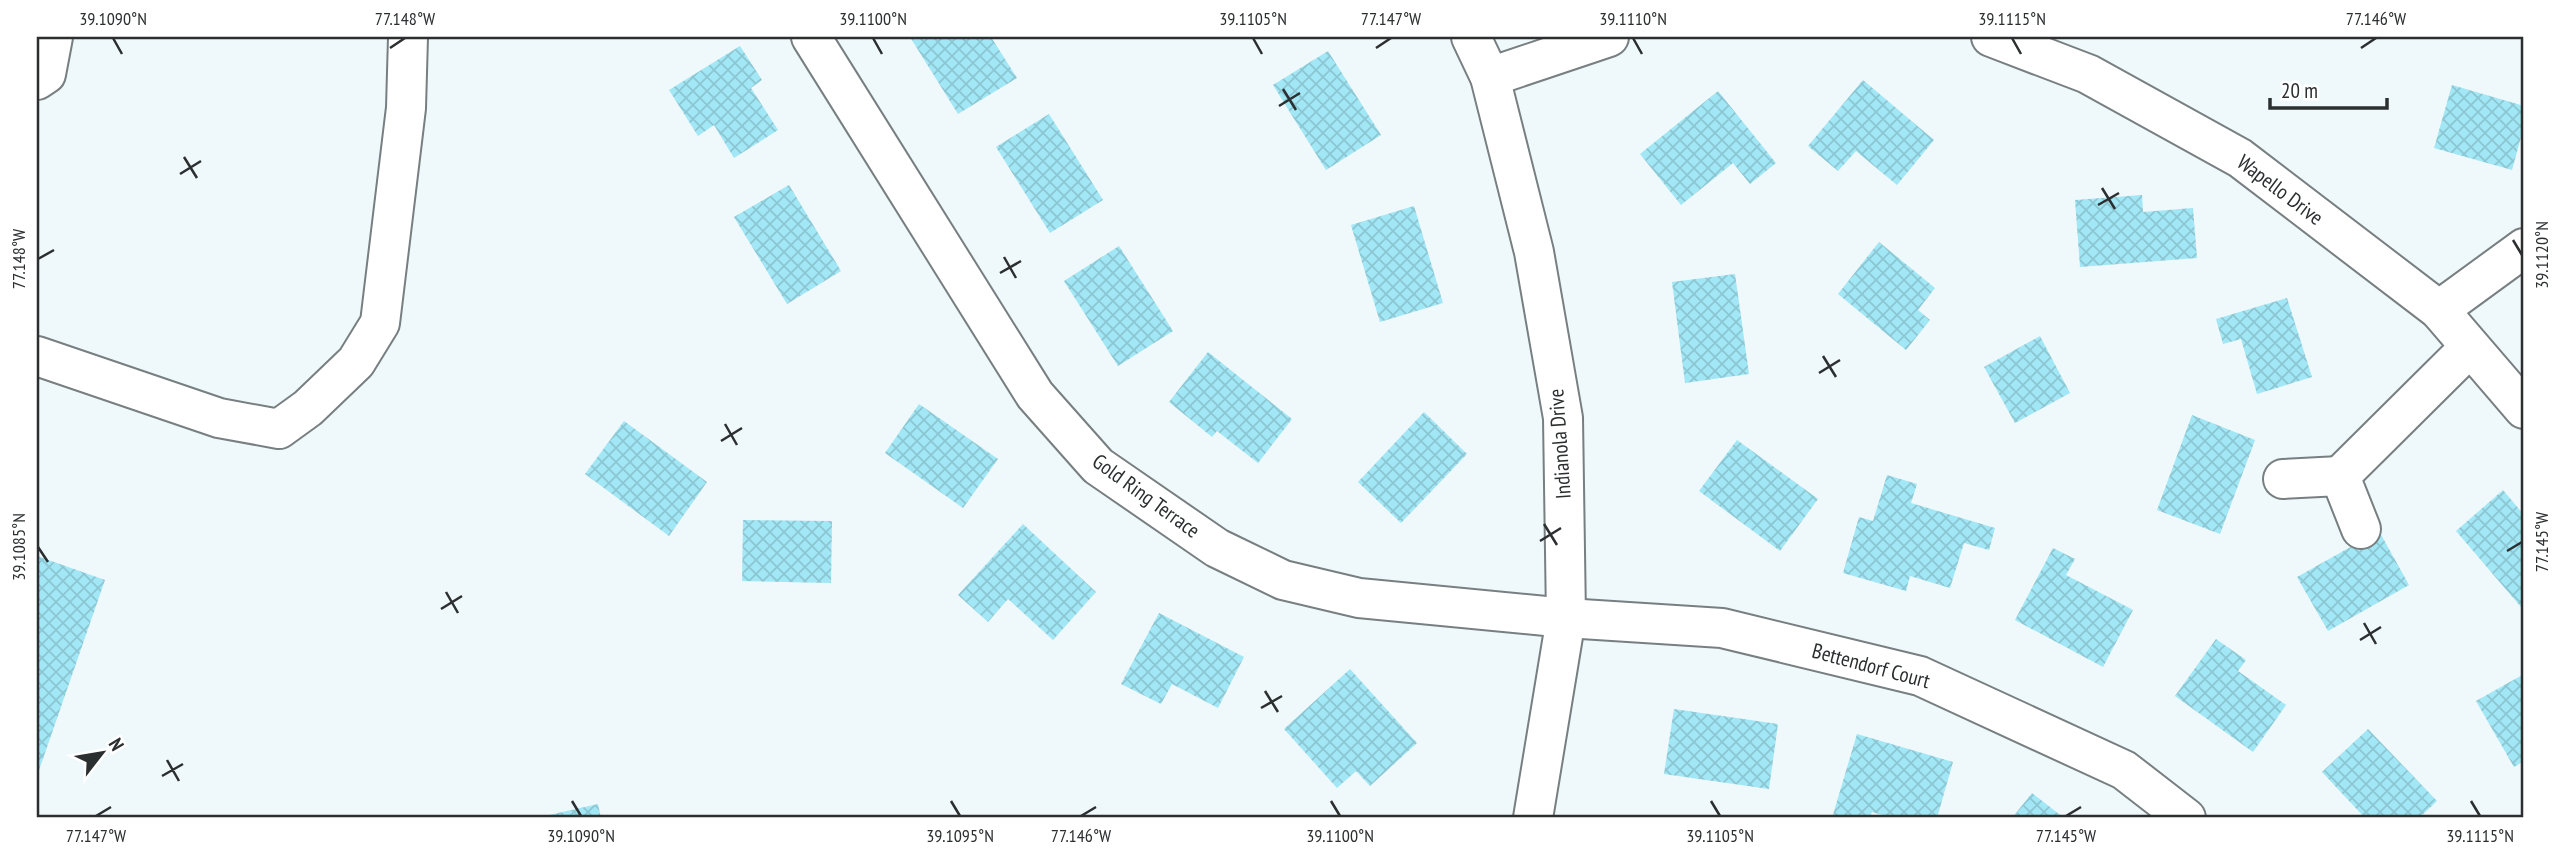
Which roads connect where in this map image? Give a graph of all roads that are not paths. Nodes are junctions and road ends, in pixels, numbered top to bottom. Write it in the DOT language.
graph roads {
  1 [pos="53,37"];
  2 [pos="408,37"];
  3 [pos="811,37"];
  4 [pos="1471,37"];
  5 [pos="1609,37"];
  6 [pos="1990,37"];
  7 [pos="1490,76"];
  8 [pos="37,80"];
  9 [pos="2524,248"];
  10 [pos="2439,310"];
  11 [pos="2470,347"];
  12 [pos="37,356"];
  13 [pos="2524,409"];
  14 [pos="2340,476"];
  15 [pos="2283,479"];
  16 [pos="2361,529"];
  17 [pos="1566,618"];
  18 [pos="1533,818"];
  19 [pos="2186,818"];
  1 -- 8 [label="street"];
  2 -- 12 [label="street"];
  3 -- 17 [label="street, Gold Ring Terrace"];
  4 -- 7 [label="street, Indianola Drive"];
  5 -- 7 [label="street"];
  6 -- 10 [label="street, Wapello Drive"];
  7 -- 17 [label="street, Indianola Drive"];
  9 -- 10 [label="street"];
  10 -- 11 [label="street, Wapello Drive"];
  11 -- 13 [label="street, Wapello Drive"];
  11 -- 14 [label="street"];
  14 -- 15 [label="street"];
  14 -- 16 [label="street"];
  17 -- 18 [label="street, Indianola Drive"];
  17 -- 19 [label="street, Bettendorf Court"];
}
